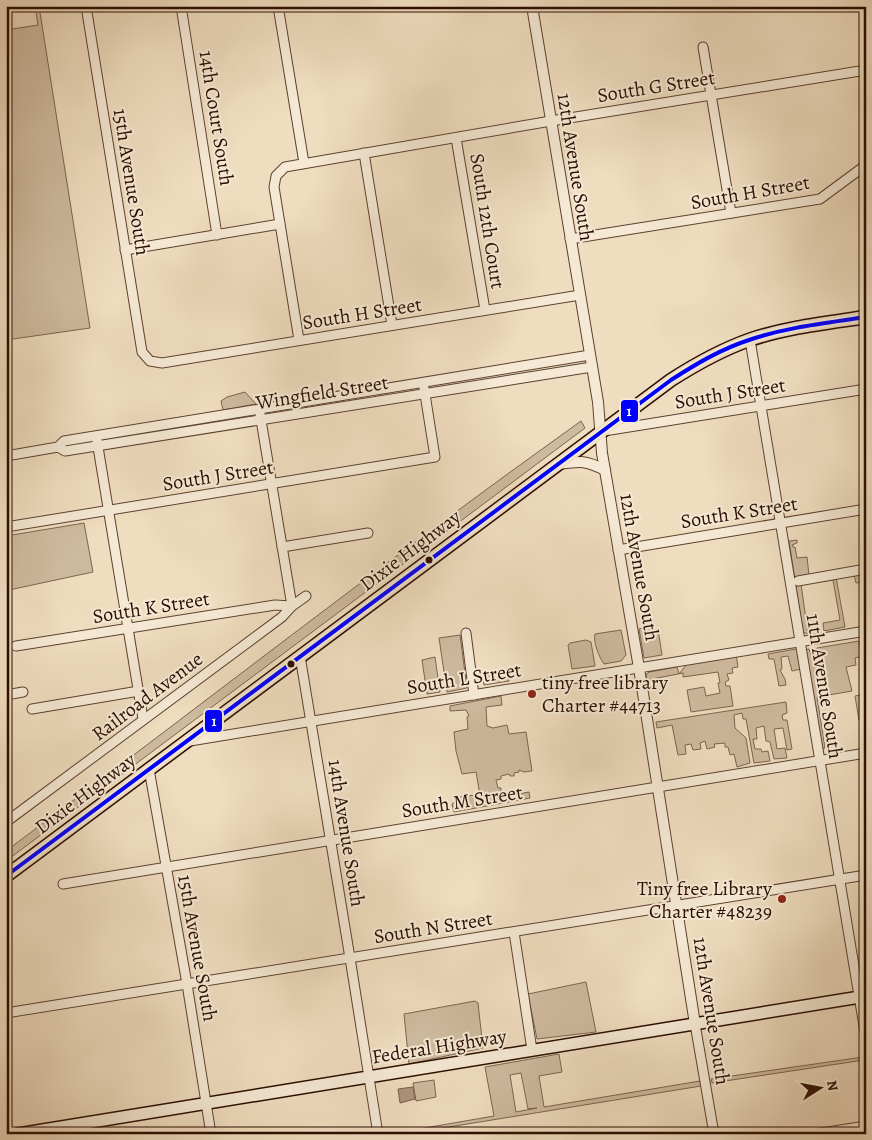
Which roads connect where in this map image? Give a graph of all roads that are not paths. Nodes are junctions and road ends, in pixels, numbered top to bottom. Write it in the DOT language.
graph roads {
  1 [pos="86,6"];
  2 [pos="182,6"];
  3 [pos="278,6"];
  4 [pos="532,6"];
  5 [pos="865,6"];
  6 [pos="866,14"];
  7 [pos="703,47"];
  8 [pos="866,70"];
  9 [pos="711,95"];
  10 [pos="551,121"];
  11 [pos="456,138"];
  12 [pos="364,154"];
  13 [pos="304,163"];
  14 [pos="866,165"];
  15 [pos="731,213"];
  16 [pos="280,224"];
  17 [pos="218,235"];
  18 [pos="570,239"];
  19 [pos="125,250"];
  20 [pos="580,295"];
  21 [pos="485,310"];
  22 [pos="866,317"];
  23 [pos="392,326"];
  24 [pos="300,340"];
  25 [pos="750,340"];
  26 [pos="590,355"];
  27 [pos="150,361"];
  28 [pos="592,366"];
  29 [pos="423,382"];
  30 [pos="866,388"];
  31 [pos="381,389"];
  32 [pos="425,394"];
  33 [pos="383,400"];
  34 [pos="762,406"];
  35 [pos="260,409"];
  36 [pos="261,420"];
  37 [pos="601,432"];
  38 [pos="96,436"];
  39 [pos="98,446"];
  40 [pos="58,447"];
  41 [pos="6,456"];
  42 [pos="557,464"];
  43 [pos="605,470"];
  44 [pos="272,484"];
  45 [pos="866,509"];
  46 [pos="109,510"];
  47 [pos="781,523"];
  48 [pos="6,527"];
  49 [pos="368,533"];
  50 [pos="282,547"];
  51 [pos="618,550"];
  52 [pos="866,569"];
  53 [pos="798,581"];
  54 [pos="306,596"];
  55 [pos="292,606"];
  56 [pos="128,629"];
  57 [pos="866,631"];
  58 [pos="466,633"];
  59 [pos="800,642"];
  60 [pos="16,646"];
  61 [pos="300,656"];
  62 [pos="639,668"];
  63 [pos="139,691"];
  64 [pos="24,692"];
  65 [pos="6,694"];
  66 [pos="474,694"];
  67 [pos="32,709"];
  68 [pos="143,720"];
  69 [pos="311,721"];
  70 [pos="187,741"];
  71 [pos="866,753"];
  72 [pos="820,760"];
  73 [pos="149,769"];
  74 [pos="658,787"];
  75 [pos="6,822"];
  76 [pos="331,839"];
  77 [pos="166,867"];
  78 [pos="866,875"];
  79 [pos="6,876"];
  80 [pos="839,879"];
  81 [pos="63,884"];
  82 [pos="677,905"];
  83 [pos="514,932"];
  84 [pos="350,958"];
  85 [pos="187,984"];
  86 [pos="862,997"];
  87 [pos="6,1014"];
  88 [pos="695,1024"];
  89 [pos="866,1038"];
  90 [pos="532,1050"];
  91 [pos="369,1076"];
  92 [pos="206,1103"];
  93 [pos="866,1126"];
  94 [pos="18,1134"];
  95 [pos="210,1134"];
  96 [pos="378,1134"];
  97 [pos="714,1134"];
  98 [pos="815,1134"];
  1 -- 19 [label="street, 15th Avenue South"];
  2 -- 17 [label="street, 14th Court South"];
  3 -- 13 [label="street"];
  4 -- 10 [label="street, 12th Avenue South"];
  5 -- 6 [label="street"];
  7 -- 9 [label="street"];
  8 -- 9 [label="street, South G Street"];
  9 -- 10 [label="street, South G Street"];
  9 -- 15 [label="street"];
  10 -- 11 [label="street, South G Street"];
  10 -- 18 [label="street, 12th Avenue South"];
  11 -- 12 [label="street, South G Street"];
  11 -- 21 [label="street, South 12th Court"];
  12 -- 13 [label="street, South G Street"];
  12 -- 23 [label="street"];
  13 -- 16 [label="street"];
  14 -- 15 [label="street, South H Street"];
  15 -- 18 [label="street, South H Street"];
  16 -- 17 [label="street"];
  16 -- 24 [label="street"];
  17 -- 19 [label="street"];
  18 -- 20 [label="street, 12th Avenue South"];
  19 -- 27 [label="street, 15th Avenue South"];
  20 -- 21 [label="street, South H Street"];
  20 -- 26 [label="street, 12th Avenue South"];
  21 -- 23 [label="street, South H Street"];
  22 -- 25 [label="main road, Dixie Highway"];
  23 -- 24 [label="street, South H Street"];
  24 -- 27 [label="street, South H Street"];
  25 -- 34 [label="street, 11th Avenue South"];
  25 -- 37 [label="main road, Dixie Highway"];
  26 -- 28 [label="street, 12th Avenue South"];
  26 -- 29 [label="street, Wingfield Street"];
  28 -- 32 [label="street, Wingfield Street"];
  28 -- 37 [label="street, 12th Avenue South"];
  29 -- 31 [label="street, Wingfield Street"];
  29 -- 32 [label="street"];
  30 -- 34 [label="street, South J Street"];
  31 -- 33 [label="street"];
  31 -- 35 [label="street, Wingfield Street"];
  32 -- 33 [label="street, Wingfield Street"];
  32 -- 44 [label="street, South J Street"];
  33 -- 36 [label="street, Wingfield Street"];
  34 -- 37 [label="street, South J Street"];
  34 -- 47 [label="street, 11th Avenue South"];
  35 -- 36 [label="street"];
  35 -- 38 [label="street, Wingfield Street"];
  36 -- 39 [label="street, Wingfield Street"];
  36 -- 44 [label="street"];
  37 -- 42 [label="main road, Dixie Highway"];
  37 -- 43 [label="street, 12th Avenue South"];
  38 -- 39 [label="street"];
  38 -- 40 [label="street, Wingfield Street"];
  39 -- 40 [label="street, Wingfield Street"];
  39 -- 46 [label="street"];
  40 -- 41 [label="street, Wingfield Street"];
  42 -- 43 [label="street"];
  42 -- 61 [label="main road, Dixie Highway"];
  43 -- 51 [label="street, 12th Avenue South"];
  44 -- 46 [label="street, South J Street"];
  44 -- 50 [label="street"];
  45 -- 47 [label="street, South K Street"];
  46 -- 48 [label="street, South J Street"];
  46 -- 56 [label="street"];
  47 -- 51 [label="street, South K Street"];
  47 -- 59 [label="street, 11th Avenue South"];
  49 -- 50 [label="street"];
  50 -- 55 [label="street"];
  51 -- 62 [label="street, 12th Avenue South"];
  52 -- 53 [label="street"];
  54 -- 55 [label="street, Railroad Avenue"];
  55 -- 56 [label="street, South K Street"];
  55 -- 68 [label="street, Railroad Avenue"];
  56 -- 60 [label="street, South K Street"];
  56 -- 63 [label="street"];
  57 -- 59 [label="street, South L Street"];
  58 -- 66 [label="street"];
  59 -- 62 [label="street, South L Street"];
  59 -- 72 [label="street, 11th Avenue South"];
  61 -- 69 [label="street, 14th Avenue South"];
  61 -- 70 [label="main road, Dixie Highway"];
  62 -- 66 [label="street, South L Street"];
  62 -- 74 [label="street, 12th Avenue South"];
  63 -- 67 [label="street"];
  63 -- 68 [label="street"];
  64 -- 65 [label="street"];
  66 -- 69 [label="street, South L Street"];
  68 -- 75 [label="street, Railroad Avenue"];
  69 -- 70 [label="street, South L Street"];
  69 -- 76 [label="street, 14th Avenue South"];
  70 -- 73 [label="main road, Dixie Highway"];
  71 -- 72 [label="street, South M Street"];
  72 -- 74 [label="street, South M Street"];
  72 -- 80 [label="street, 11th Avenue South"];
  73 -- 77 [label="street, 15th Avenue South"];
  73 -- 79 [label="main road, Dixie Highway"];
  74 -- 76 [label="street, South M Street"];
  74 -- 82 [label="street, 12th Avenue South"];
  76 -- 77 [label="street, South M Street"];
  76 -- 84 [label="street, 14th Avenue South"];
  77 -- 81 [label="street, South M Street"];
  77 -- 85 [label="street, 15th Avenue South"];
  78 -- 80 [label="street, South N Street"];
  80 -- 82 [label="street, South N Street"];
  80 -- 86 [label="street, 11th Avenue South"];
  82 -- 83 [label="street, South N Street"];
  82 -- 88 [label="street, 12th Avenue South"];
  83 -- 84 [label="street, South N Street"];
  83 -- 90 [label="street"];
  84 -- 85 [label="street, South N Street"];
  84 -- 91 [label="street, 14th Avenue South"];
  85 -- 87 [label="street, South N Street"];
  85 -- 92 [label="street, 15th Avenue South"];
  86 -- 88 [label="main road, Federal Highway"];
  86 -- 89 [label="street, 11th Avenue South"];
  88 -- 90 [label="main road, Federal Highway"];
  88 -- 97 [label="street, 12th Avenue South"];
  90 -- 91 [label="main road, Federal Highway"];
  91 -- 92 [label="main road, Federal Highway"];
  91 -- 96 [label="street, 14th Avenue South"];
  92 -- 94 [label="main road, Federal Highway"];
  92 -- 95 [label="street, 15th Avenue South"];
  93 -- 98 [label="street"];
}
